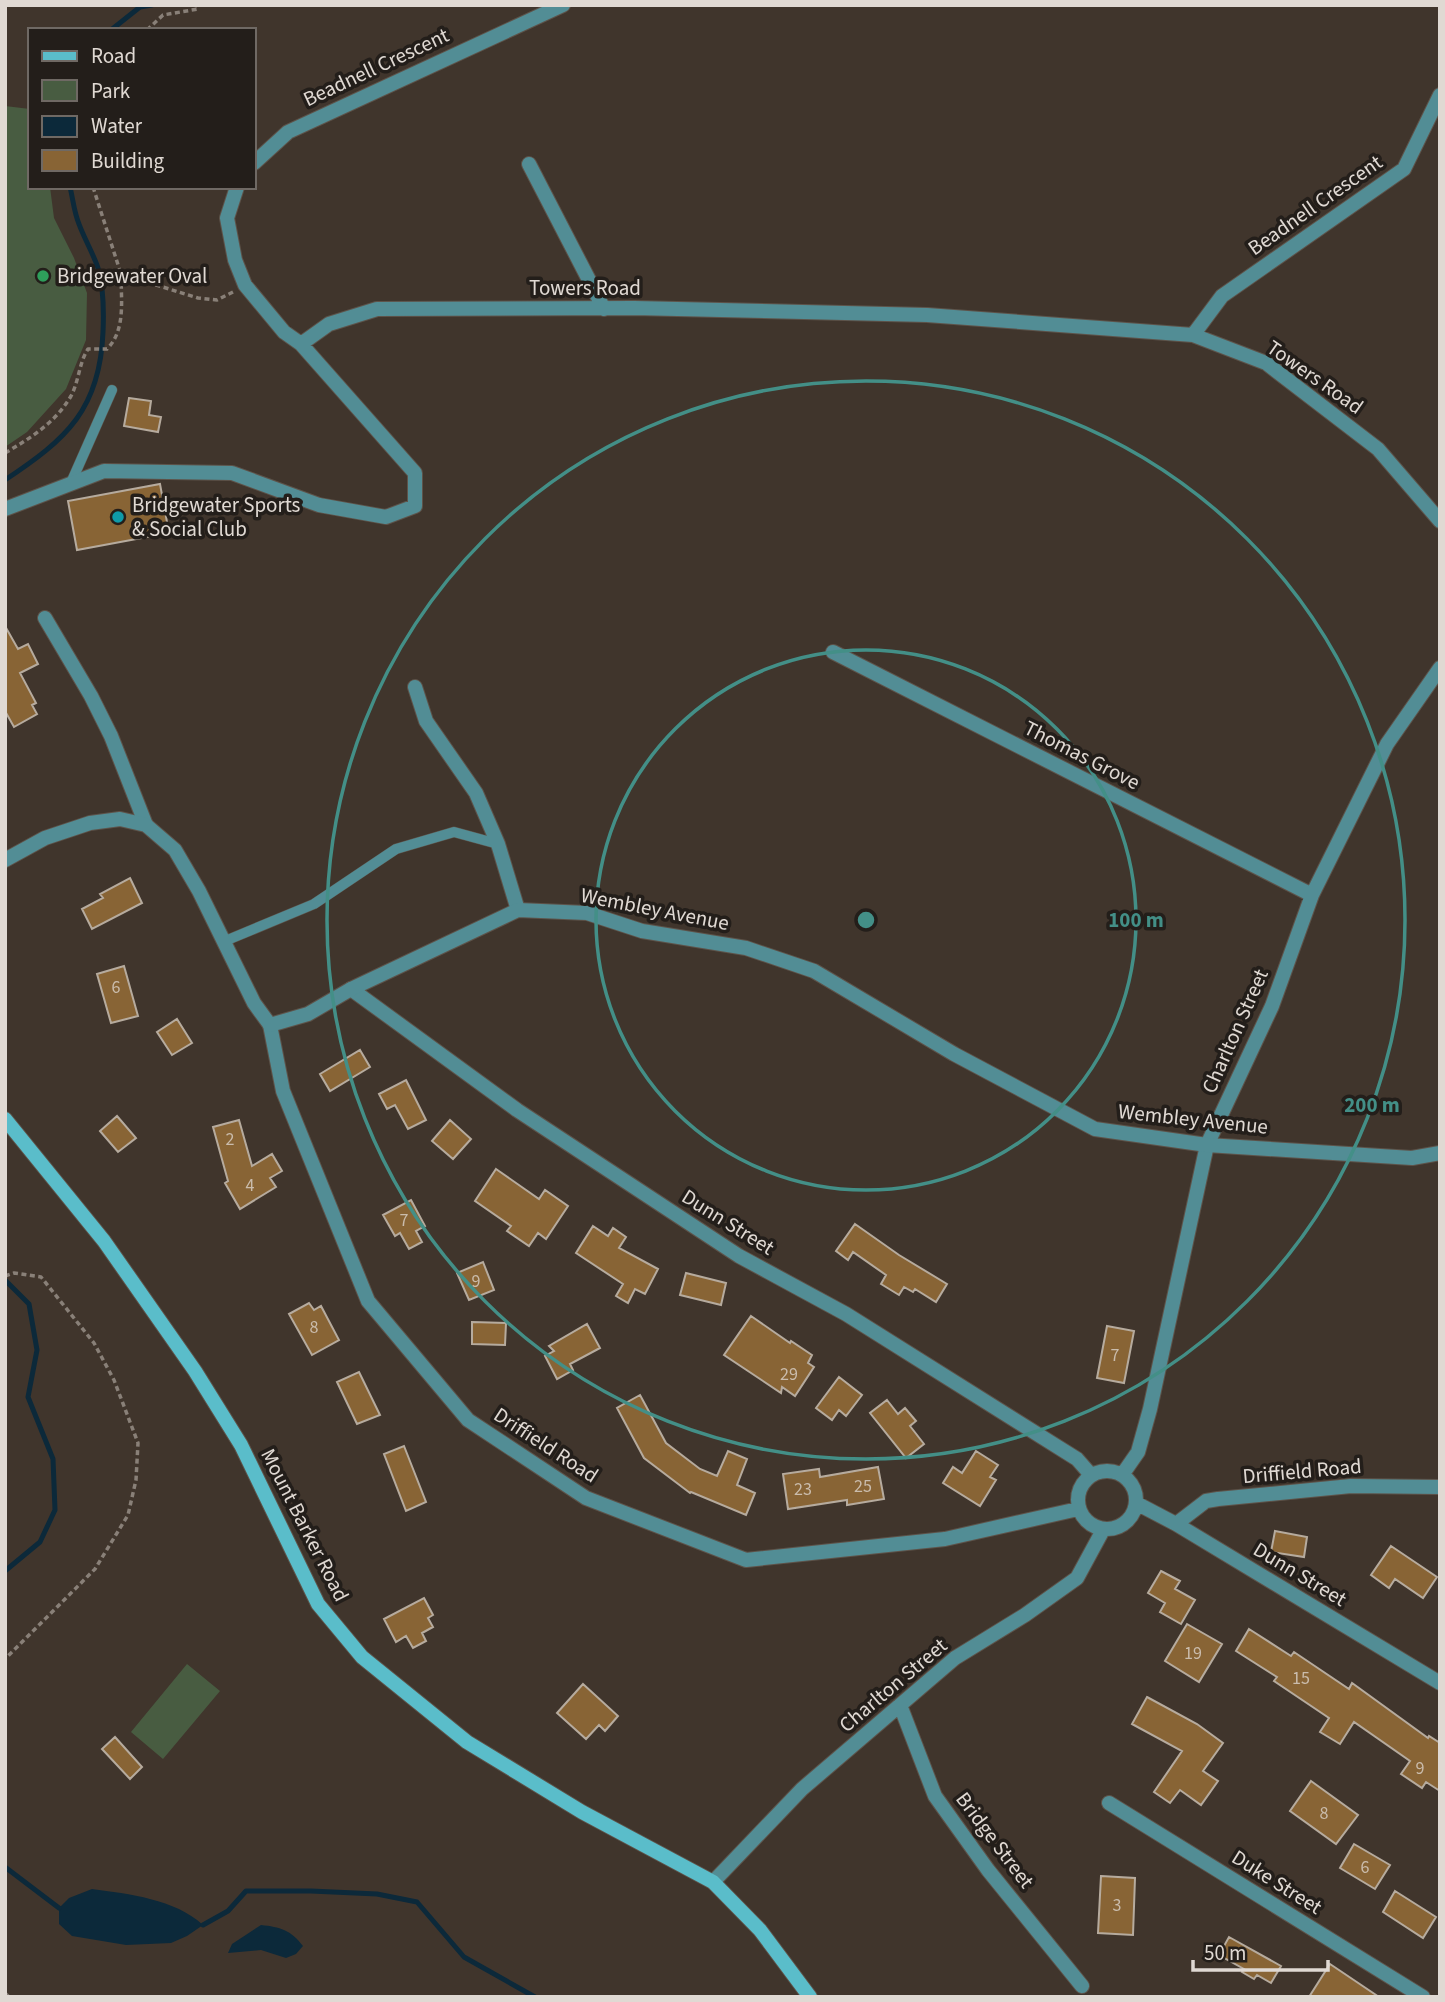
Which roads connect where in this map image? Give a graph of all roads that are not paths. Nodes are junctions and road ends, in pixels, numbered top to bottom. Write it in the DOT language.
graph roads {
  1 [pos="563,5"];
  2 [pos="1440,95"];
  3 [pos="256,161"];
  4 [pos="529,164"];
  5 [pos="236,189"];
  6 [pos="604,309"];
  7 [pos="1193,335"];
  8 [pos="301,344"];
  9 [pos="112,390"];
  10 [pos="70,485"];
  11 [pos="5,509"];
  12 [pos="1440,521"];
  13 [pos="45,618"];
  14 [pos="833,652"];
  15 [pos="1440,668"];
  16 [pos="415,687"];
  17 [pos="146,825"];
  18 [pos="498,844"];
  19 [pos="5,860"];
  20 [pos="1312,895"];
  21 [pos="518,910"];
  22 [pos="225,941"];
  23 [pos="351,989"];
  24 [pos="270,1024"];
  25 [pos="5,1119"];
  26 [pos="1207,1146"];
  27 [pos="1440,1153"];
  28 [pos="1091,1475"];
  29 [pos="1122,1475"];
  30 [pos="1440,1487"];
  31 [pos="1136,1503"];
  32 [pos="1078,1509"];
  33 [pos="1176,1524"];
  34 [pos="1103,1530"];
  35 [pos="1440,1683"];
  36 [pos="900,1705"];
  37 [pos="1109,1803"];
  38 [pos="713,1882"];
  39 [pos="1083,1986"];
  40 [pos="810,1997"];
  41 [pos="1423,1997"];
  1 -- 3 [label="street, Beadnell Crescent"];
  2 -- 7 [label="street, Beadnell Crescent"];
  4 -- 6 [label="street"];
  5 -- 8 [label="street"];
  6 -- 7 [label="street, Towers Road"];
  6 -- 8 [label="street, Towers Road"];
  7 -- 12 [label="street, Towers Road"];
  8 -- 10 [label="street"];
  9 -- 10 [label="lane"];
  10 -- 11 [label="street"];
  13 -- 17 [label="street"];
  14 -- 20 [label="street, Thomas Grove"];
  15 -- 20 [label="street, Charlton Street"];
  16 -- 18 [label="street"];
  17 -- 19 [label="street"];
  17 -- 22 [label="street"];
  18 -- 21 [label="street"];
  18 -- 22 [label="lane"];
  20 -- 26 [label="street, Charlton Street"];
  21 -- 23 [label="street, Wembley Avenue"];
  21 -- 26 [label="street, Wembley Avenue"];
  22 -- 24 [label="street"];
  23 -- 24 [label="street, Wembley Avenue"];
  23 -- 28 [label="street, Dunn Street"];
  24 -- 32 [label="street, Driffield Road"];
  25 -- 38 [label="main road, Mount Barker Road"];
  26 -- 27 [label="street, Wembley Avenue"];
  26 -- 29 [label="street, Charlton Street"];
  28 -- 29 [label="street"];
  28 -- 32 [label="street"];
  29 -- 31 [label="street"];
  30 -- 33 [label="street, Driffield Road"];
  31 -- 33 [label="street, Dunn Street"];
  31 -- 34 [label="street"];
  32 -- 34 [label="street"];
  33 -- 35 [label="street, Dunn Street"];
  34 -- 36 [label="street, Charlton Street"];
  36 -- 38 [label="street, Charlton Street"];
  36 -- 39 [label="street, Bridge Street"];
  37 -- 41 [label="street, Duke Street"];
  38 -- 40 [label="main road, Mount Barker Road"];
}
